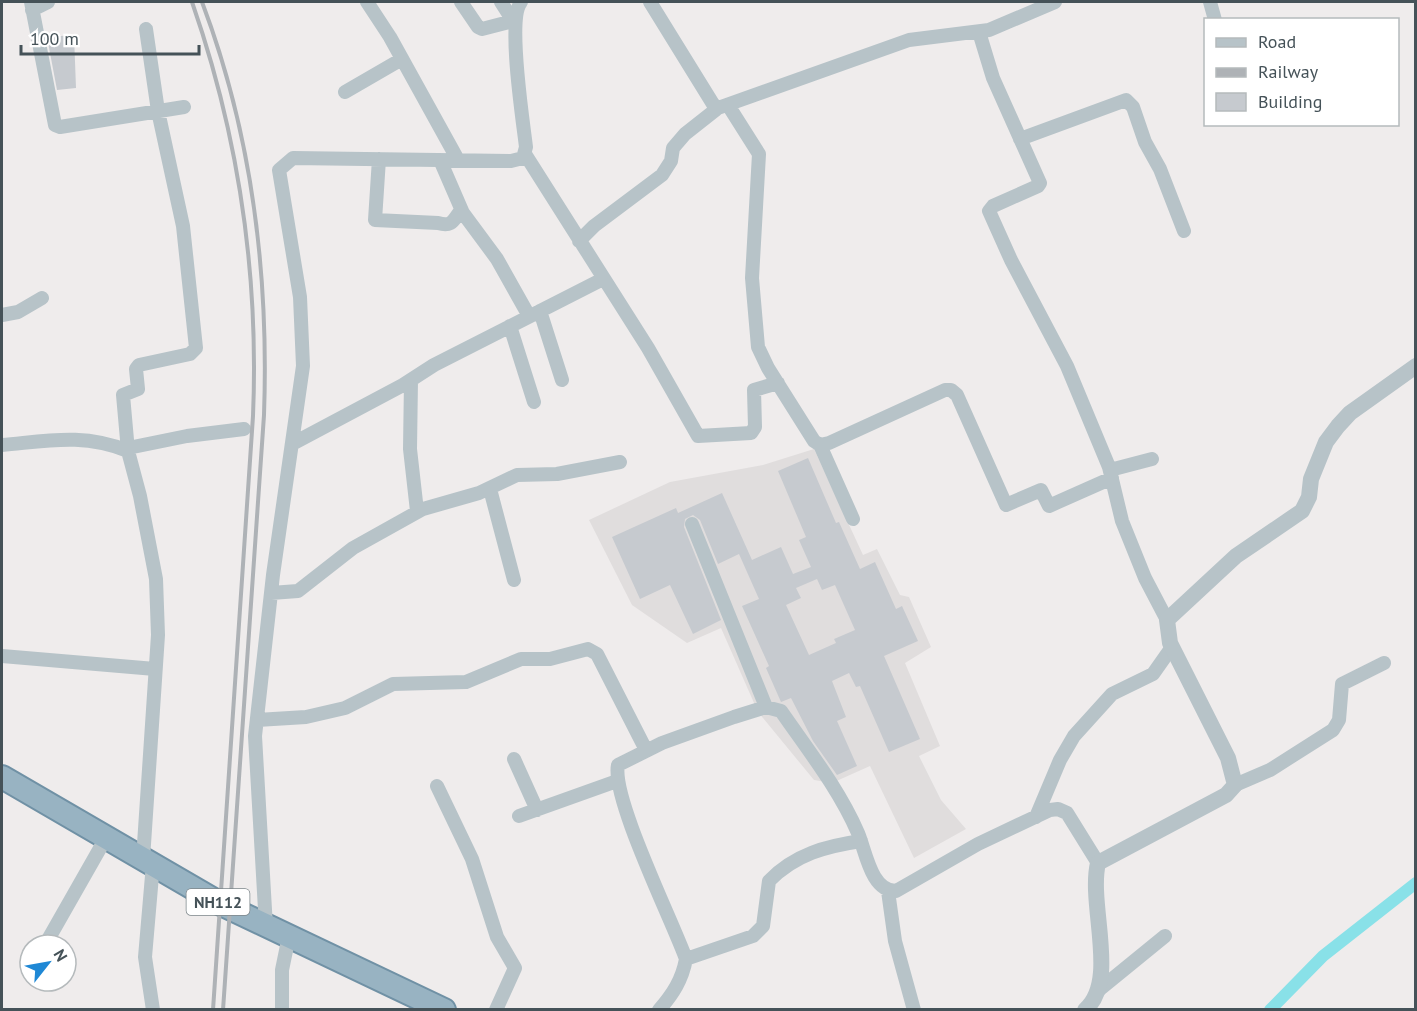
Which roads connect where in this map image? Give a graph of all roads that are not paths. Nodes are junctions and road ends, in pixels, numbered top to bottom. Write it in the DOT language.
graph roads {
  1 [pos="48,2"];
  2 [pos="367,2"];
  3 [pos="461,2"];
  4 [pos="501,2"];
  5 [pos="521,2"];
  6 [pos="1055,2"];
  7 [pos="1210,2"];
  8 [pos="655,3"];
  9 [pos="31,6"];
  10 [pos="1214,18"];
  11 [pos="514,23"];
  12 [pos="146,29"];
  13 [pos="979,33"];
  14 [pos="402,59"];
  15 [pos="345,92"];
  16 [pos="184,107"];
  17 [pos="723,107"];
  18 [pos="158,111"];
  19 [pos="1020,139"];
  20 [pos="525,154"];
  21 [pos="379,159"];
  22 [pos="440,160"];
  23 [pos="458,160"];
  24 [pos="461,210"];
  25 [pos="1184,231"];
  26 [pos="579,241"];
  27 [pos="603,279"];
  28 [pos="42,298"];
  29 [pos="535,313"];
  30 [pos="2,315"];
  31 [pos="510,326"];
  32 [pos="1416,366"];
  33 [pos="411,380"];
  34 [pos="562,380"];
  35 [pos="778,384"];
  36 [pos="534,402"];
  37 [pos="244,429"];
  38 [pos="292,444"];
  39 [pos="2,445"];
  40 [pos="820,445"];
  41 [pos="128,449"];
  42 [pos="1152,459"];
  43 [pos="620,462"];
  44 [pos="1111,474"];
  45 [pos="490,489"];
  46 [pos="417,511"];
  47 [pos="853,519"];
  48 [pos="692,524"];
  49 [pos="514,580"];
  50 [pos="271,593"];
  51 [pos="1167,620"];
  52 [pos="1172,647"];
  53 [pos="2,656"];
  54 [pos="1384,663"];
  55 [pos="155,669"];
  56 [pos="766,707"];
  57 [pos="257,720"];
  58 [pos="646,750"];
  59 [pos="514,759"];
  60 [pos="2,777"];
  61 [pos="617,781"];
  62 [pos="1235,785"];
  63 [pos="437,786"];
  64 [pos="537,810"];
  65 [pos="519,816"];
  66 [pos="1036,817"];
  67 [pos="107,836"];
  68 [pos="861,841"];
  69 [pos="148,862"];
  70 [pos="1098,863"];
  71 [pos="888,891"];
  72 [pos="266,927"];
  73 [pos="52,933"];
  74 [pos="289,936"];
  75 [pos="1165,936"];
  76 [pos="686,959"];
  77 [pos="1100,989"];
  78 [pos="153,1010"];
  79 [pos="282,1010"];
  80 [pos="444,1010"];
  81 [pos="496,1010"];
  82 [pos="659,1010"];
  83 [pos="914,1010"];
  84 [pos="1085,1010"];
  1 -- 9 [label="street"];
  2 -- 14 [label="street"];
  3 -- 11 [label="street"];
  4 -- 11 [label="street"];
  5 -- 11 [label="street"];
  6 -- 13 [label="street"];
  7 -- 10 [label="street"];
  8 -- 17 [label="street"];
  9 -- 18 [label="street"];
  11 -- 20 [label="street"];
  12 -- 18 [label="street"];
  13 -- 17 [label="street"];
  13 -- 19 [label="street"];
  14 -- 15 [label="street"];
  14 -- 23 [label="street"];
  16 -- 18 [label="street"];
  17 -- 26 [label="street"];
  17 -- 35 [label="street"];
  18 -- 41 [label="street"];
  19 -- 25 [label="street"];
  19 -- 44 [label="street"];
  20 -- 23 [label="street"];
  20 -- 26 [label="street"];
  21 -- 22 [label="street"];
  21 -- 24 [label="street"];
  21 -- 38 [label="street"];
  22 -- 23 [label="street"];
  22 -- 24 [label="street"];
  24 -- 29 [label="street"];
  26 -- 27 [label="street"];
  27 -- 29 [label="street"];
  27 -- 35 [label="street"];
  28 -- 30 [label="street"];
  29 -- 31 [label="street"];
  29 -- 34 [label="street"];
  31 -- 33 [label="street"];
  31 -- 36 [label="street"];
  32 -- 51 [label="street"];
  33 -- 38 [label="street"];
  33 -- 46 [label="street"];
  35 -- 40 [label="street"];
  37 -- 41 [label="street"];
  38 -- 50 [label="street"];
  39 -- 41 [label="street"];
  40 -- 44 [label="street"];
  40 -- 47 [label="street"];
  41 -- 55 [label="street"];
  42 -- 44 [label="street"];
  43 -- 45 [label="street"];
  44 -- 51 [label="street"];
  45 -- 46 [label="street"];
  45 -- 49 [label="street"];
  46 -- 50 [label="street"];
  48 -- 56 [label="street"];
  50 -- 57 [label="street"];
  51 -- 52 [label="street"];
  52 -- 62 [label="street"];
  52 -- 66 [label="street"];
  53 -- 55 [label="street"];
  54 -- 62 [label="street"];
  55 -- 69 [label="street"];
  56 -- 58 [label="street"];
  56 -- 68 [label="street"];
  57 -- 58 [label="street"];
  57 -- 72 [label="street"];
  58 -- 61 [label="street"];
  59 -- 64 [label="street"];
  60 -- 67 [label="highway, NH112"];
  61 -- 64 [label="street"];
  61 -- 76 [label="street"];
  62 -- 70 [label="street"];
  63 -- 81 [label="street"];
  64 -- 65 [label="street"];
  66 -- 70 [label="street"];
  66 -- 71 [label="street"];
  67 -- 69 [label="highway, NH112"];
  67 -- 73 [label="street"];
  68 -- 71 [label="street"];
  68 -- 76 [label="street"];
  69 -- 72 [label="highway, NH112"];
  69 -- 78 [label="street"];
  70 -- 77 [label="street"];
  71 -- 83 [label="street"];
  72 -- 74 [label="highway, NH112"];
  74 -- 79 [label="street"];
  74 -- 80 [label="highway, NH112"];
  75 -- 77 [label="street"];
  76 -- 82 [label="street"];
  77 -- 84 [label="street"];
}
